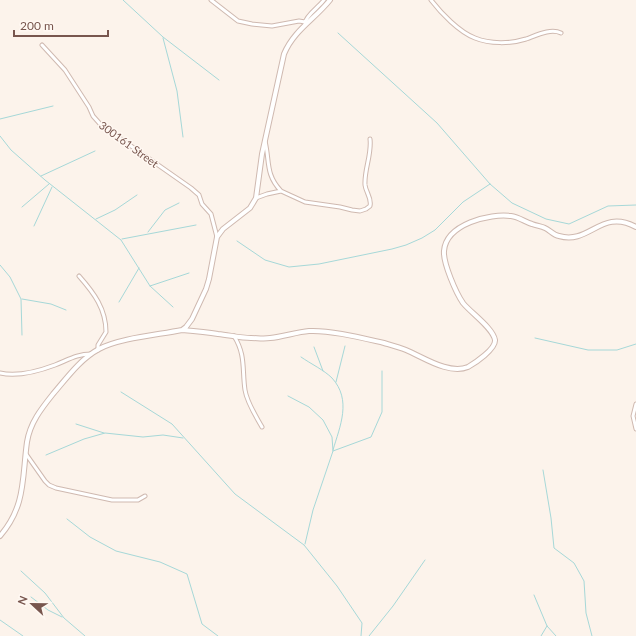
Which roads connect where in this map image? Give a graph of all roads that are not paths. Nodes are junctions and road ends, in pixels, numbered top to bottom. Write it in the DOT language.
graph roads {
  1 [pos="211,0"];
  2 [pos="324,0"];
  3 [pos="330,0"];
  4 [pos="431,0"];
  5 [pos="305,23"];
  6 [pos="562,33"];
  7 [pos="42,44"];
  8 [pos="370,139"];
  9 [pos="265,141"];
  10 [pos="281,191"];
  11 [pos="256,198"];
  12 [pos="636,227"];
  13 [pos="217,237"];
  14 [pos="79,276"];
  15 [pos="182,330"];
  16 [pos="234,336"];
  17 [pos="98,350"];
  18 [pos="93,354"];
  19 [pos="0,373"];
  20 [pos="636,404"];
  21 [pos="262,427"];
  22 [pos="636,428"];
  23 [pos="26,454"];
  24 [pos="145,496"];
  25 [pos="0,536"];
  1 -- 5 [label="street"];
  2 -- 5 [label="street"];
  3 -- 5 [label="street"];
  4 -- 6 [label="street"];
  5 -- 9 [label="street"];
  7 -- 13 [label="street, 300161 Street"];
  8 -- 10 [label="street"];
  9 -- 10 [label="street"];
  9 -- 11 [label="street"];
  10 -- 11 [label="street"];
  11 -- 13 [label="street"];
  12 -- 16 [label="street"];
  13 -- 15 [label="street"];
  14 -- 17 [label="street"];
  15 -- 16 [label="street"];
  15 -- 17 [label="street"];
  16 -- 21 [label="street"];
  17 -- 18 [label="street"];
  18 -- 19 [label="street"];
  18 -- 23 [label="street"];
  20 -- 22 [label="street"];
  23 -- 24 [label="street"];
  23 -- 25 [label="street"];
}
